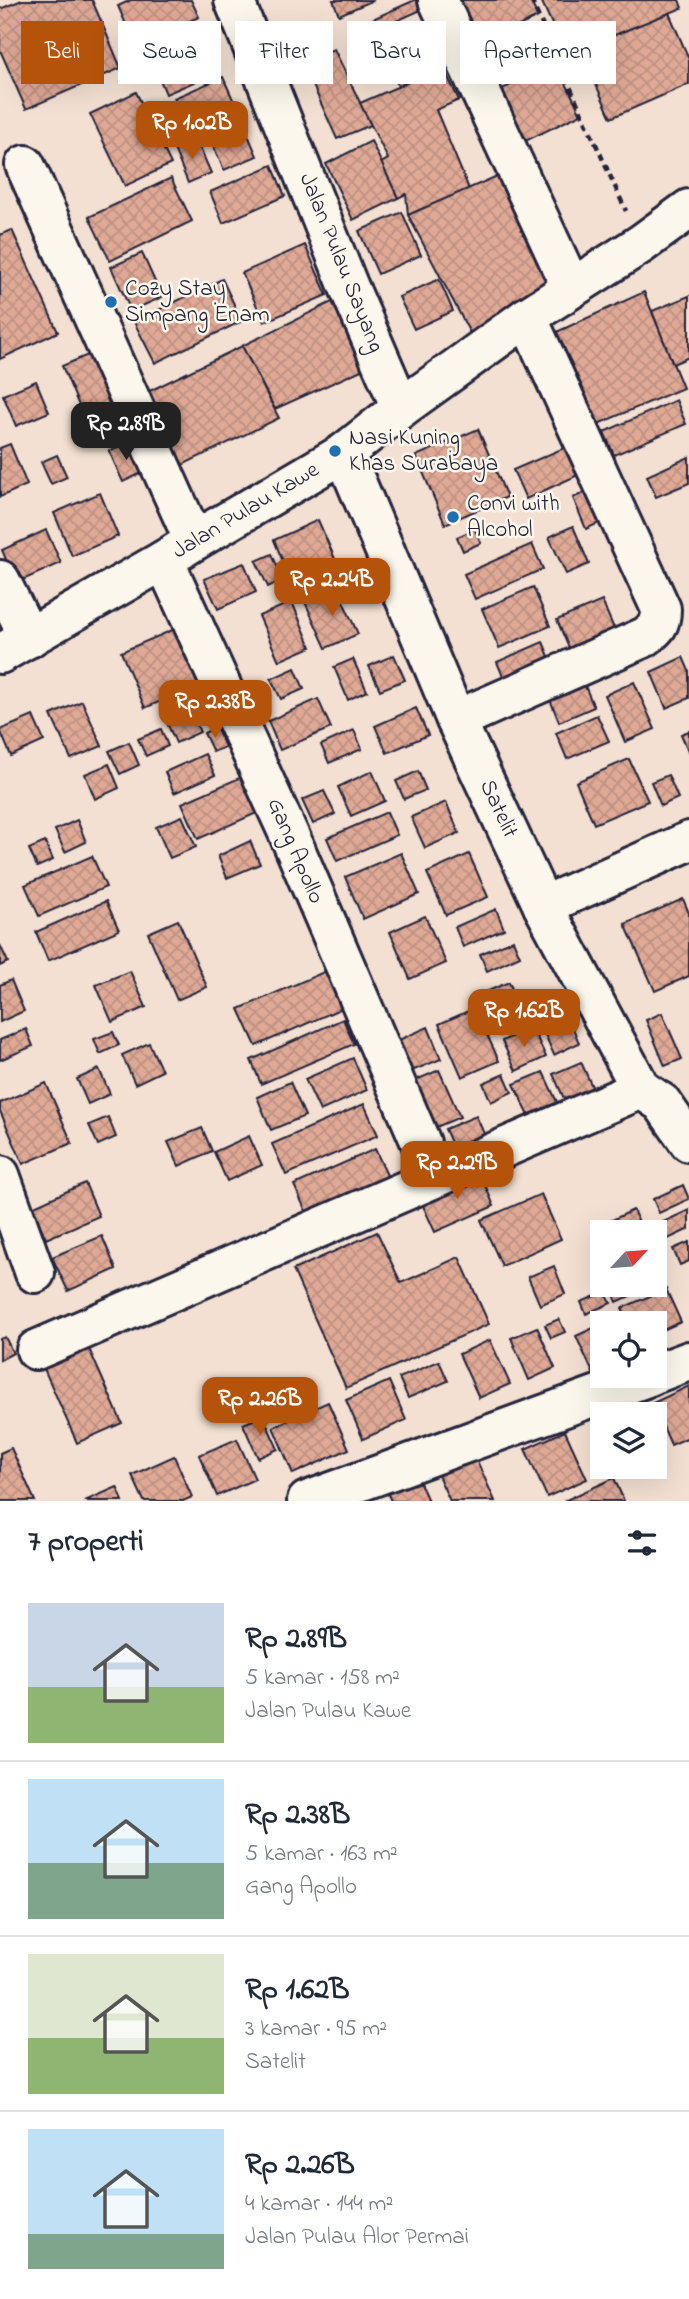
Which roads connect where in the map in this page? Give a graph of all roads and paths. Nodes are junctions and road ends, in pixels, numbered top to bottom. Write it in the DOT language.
graph roads {
  1 [pos="234,0"];
  2 [pos="438,0"];
  3 [pos="531,0"];
  4 [pos="26,165"];
  5 [pos="689,209"];
  6 [pos="641,244"];
  7 [pos="571,288"];
  8 [pos="527,317"];
  9 [pos="401,408"];
  10 [pos="344,453"];
  11 [pos="179,551"];
  12 [pos="0,580"];
  13 [pos="15,646"];
  14 [pos="456,720"];
  15 [pos="689,841"];
  16 [pos="543,906"];
  17 [pos="664,1094"];
  18 [pos="689,1142"];
  19 [pos="421,1143"];
  20 [pos="0,1175"];
  21 [pos="35,1273"];
  22 [pos="36,1350"];
  23 [pos="689,1362"];
  24 [pos="667,1370"];
  25 [pos="616,1388"];
  26 [pos="307,1501"];
  1 -- 9 [label="street, Jalan Pulau Sayang"];
  2 -- 7 [label="street"];
  3 -- 6 [label="path"];
  4 -- 11 [label="street, Gang Apollo"];
  5 -- 6 [label="street, Jalan Pulau Kawe"];
  6 -- 7 [label="street, Jalan Pulau Kawe"];
  7 -- 8 [label="street, Jalan Pulau Kawe"];
  8 -- 9 [label="street, Jalan Pulau Kawe"];
  8 -- 14 [label="street"];
  9 -- 10 [label="street, Jalan Pulau Kawe"];
  10 -- 11 [label="street, Jalan Pulau Kawe"];
  10 -- 14 [label="street, Satelit"];
  11 -- 13 [label="street, Jalan Pulau Kawe"];
  11 -- 19 [label="street, Gang Apollo"];
  12 -- 13 [label="street"];
  14 -- 16 [label="street, Satelit"];
  15 -- 16 [label="street"];
  16 -- 17 [label="street, Satelit"];
  17 -- 18 [label="street, Satelit"];
  17 -- 22 [label="street"];
  20 -- 21 [label="street"];
  23 -- 24 [label="street"];
  25 -- 26 [label="street"];
}
